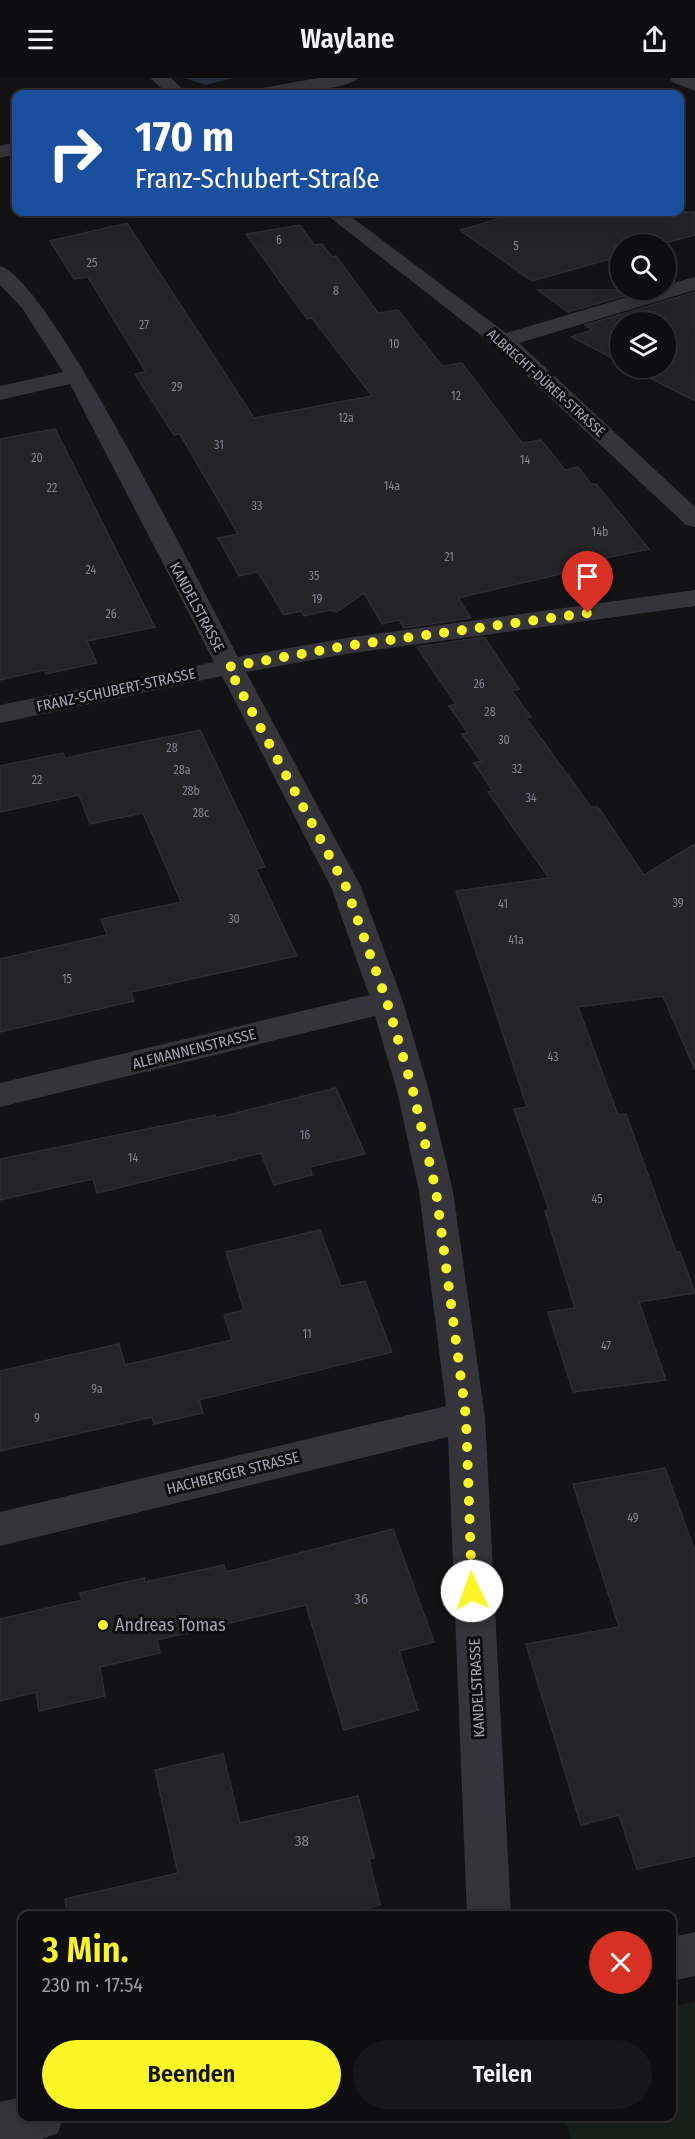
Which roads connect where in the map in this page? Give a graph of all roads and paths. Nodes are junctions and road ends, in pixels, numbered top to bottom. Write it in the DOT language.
graph roads {
  1 [pos="349,78"];
  2 [pos="680,78"];
  3 [pos="695,85"];
  4 [pos="284,90"];
  5 [pos="338,216"];
  6 [pos="0,272"];
  7 [pos="695,283"];
  8 [pos="503,341"];
  9 [pos="77,376"];
  10 [pos="0,393"];
  11 [pos="695,520"];
  12 [pos="695,598"];
  13 [pos="228,667"];
  14 [pos="0,714"];
  15 [pos="387,1002"];
  16 [pos="0,1095"];
  17 [pos="466,1417"];
  18 [pos="0,1529"];
  19 [pos="489,1911"];
  20 [pos="695,1954"];
  21 [pos="676,1958"];
  22 [pos="21,2121"];
  23 [pos="0,2126"];
  1 -- 4 [label="street"];
  2 -- 3 [label="street"];
  5 -- 8 [label="street, ALBRECHT-DÜRER-STRASSE"];
  6 -- 9 [label="street, KANDELSTRASSE"];
  7 -- 8 [label="street"];
  8 -- 11 [label="street, ALBRECHT-DÜRER-STRASSE"];
  9 -- 10 [label="street"];
  9 -- 13 [label="street, KANDELSTRASSE"];
  12 -- 13 [label="street, FRANZ-SCHUBERT-STRASSE"];
  13 -- 14 [label="street, FRANZ-SCHUBERT-STRASSE"];
  13 -- 15 [label="street, KANDELSTRASSE"];
  15 -- 16 [label="street, ALEMANNENSTRASSE"];
  15 -- 17 [label="street, KANDELSTRASSE"];
  17 -- 18 [label="street, HACHBERGER STRASSE"];
  17 -- 19 [label="street, KANDELSTRASSE"];
  20 -- 21 [label="street"];
  22 -- 23 [label="street"];
}
